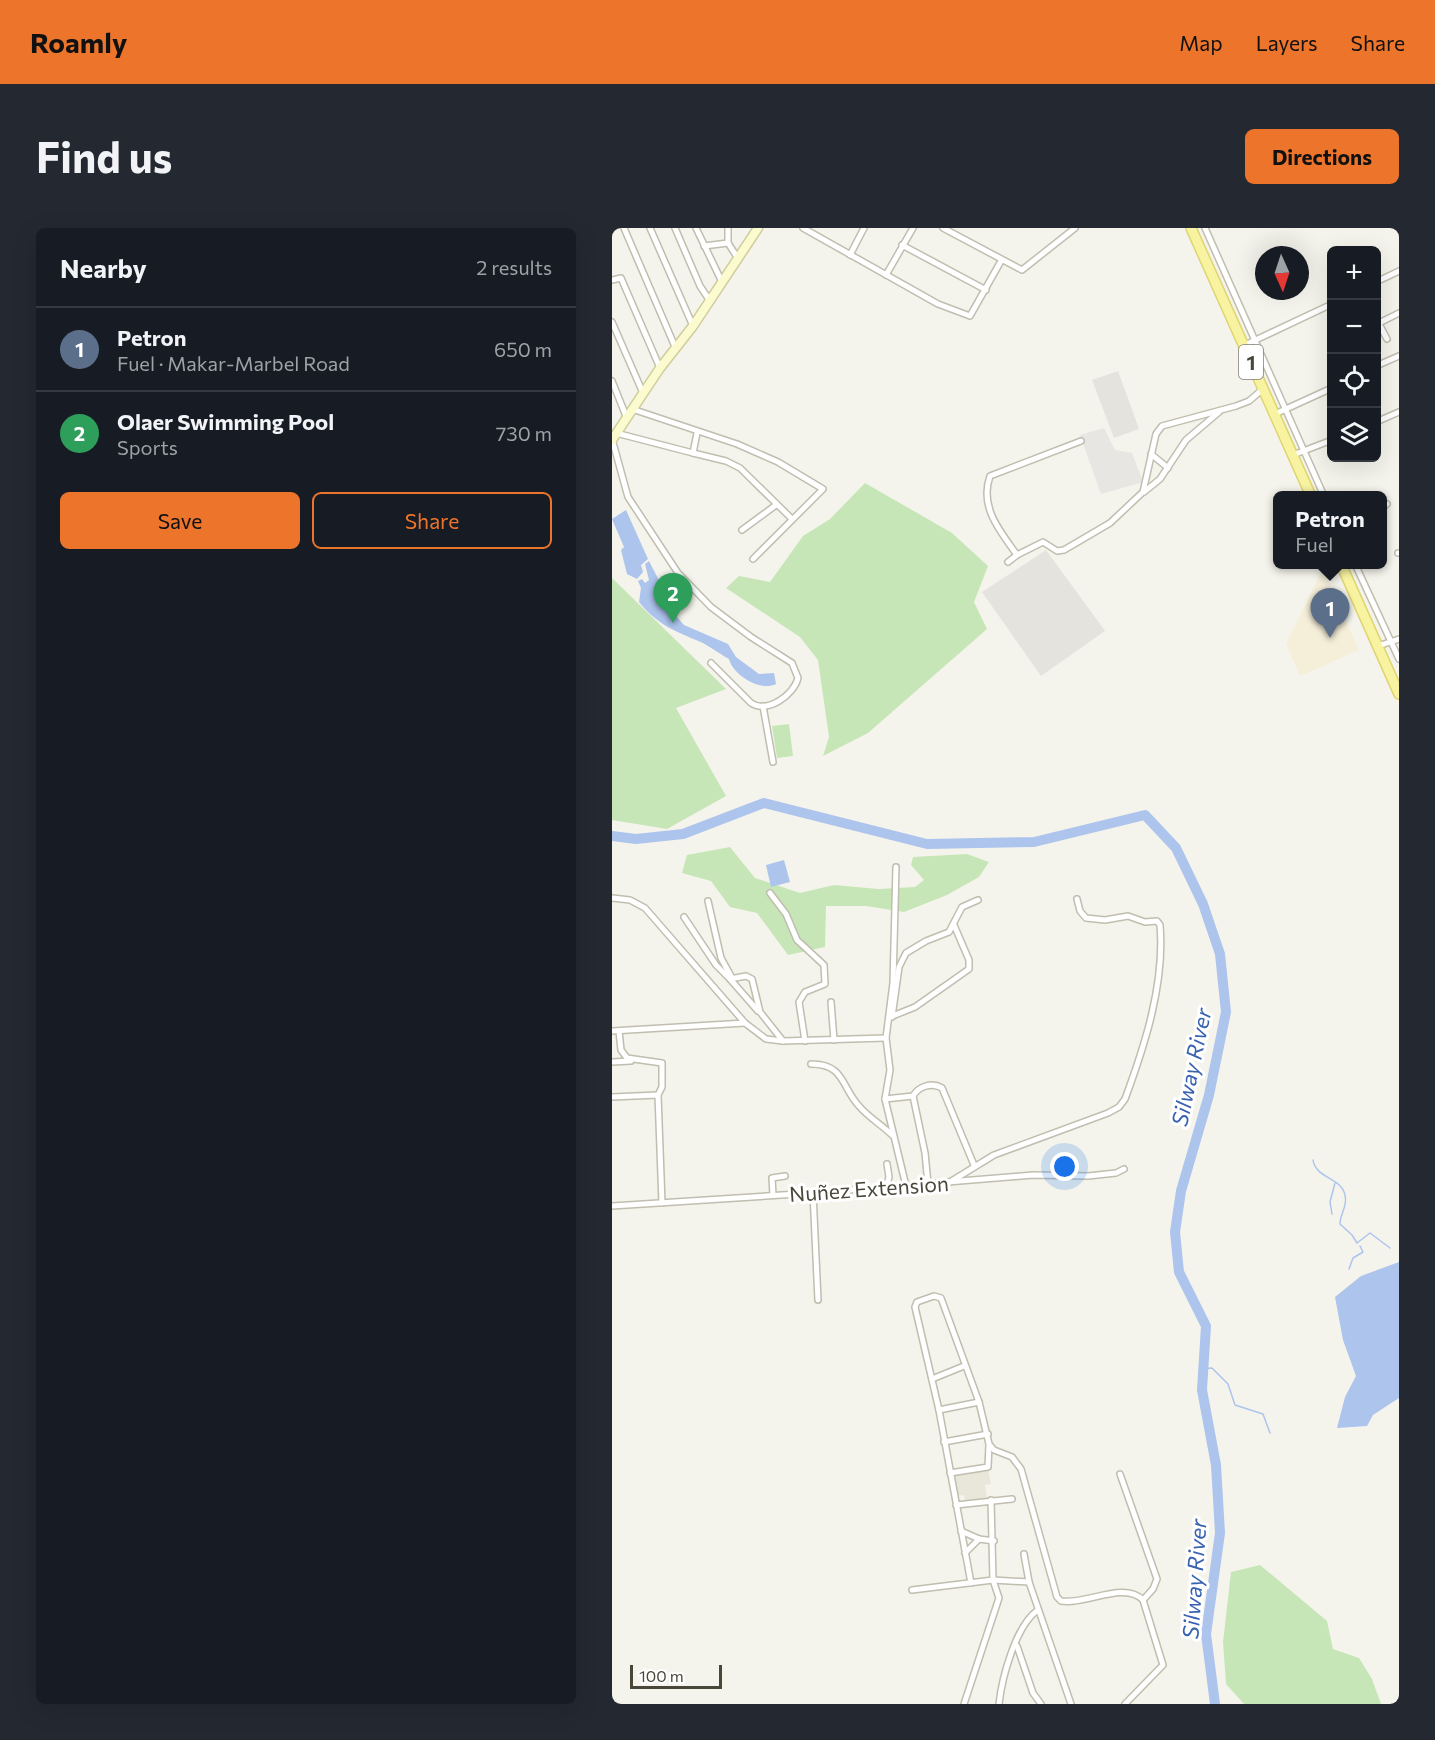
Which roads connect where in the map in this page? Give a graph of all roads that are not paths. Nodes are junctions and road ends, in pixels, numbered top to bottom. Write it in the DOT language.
graph roads {
  1 [pos="624,228"];
  2 [pos="650,228"];
  3 [pos="675,228"];
  4 [pos="696,228"];
  5 [pos="728,228"];
  6 [pos="758,228"];
  7 [pos="803,228"];
  8 [pos="864,228"];
  9 [pos="913,228"];
  10 [pos="943,228"];
  11 [pos="1075,228"];
  12 [pos="1191,228"];
  13 [pos="1205,228"];
  14 [pos="728,243"];
  15 [pos="902,245"];
  16 [pos="704,246"];
  17 [pos="850,255"];
  18 [pos="737,257"];
  19 [pos="1001,261"];
  20 [pos="1399,271"];
  21 [pos="886,275"];
  22 [pos="612,280"];
  23 [pos="1381,280"];
  24 [pos="722,282"];
  25 [pos="986,290"];
  26 [pos="710,301"];
  27 [pos="1327,306"];
  28 [pos="1399,313"];
  29 [pos="1381,320"];
  30 [pos="612,322"];
  31 [pos="693,326"];
  32 [pos="1381,328"];
  33 [pos="1388,339"];
  34 [pos="1257,340"];
  35 [pos="1245,345"];
  36 [pos="676,349"];
  37 [pos="1399,356"];
  38 [pos="1381,364"];
  39 [pos="660,368"];
  40 [pos="612,381"];
  41 [pos="1263,389"];
  42 [pos="1327,390"];
  43 [pos="643,393"];
  44 [pos="1288,408"];
  45 [pos="1220,411"];
  46 [pos="1399,412"];
  47 [pos="629,413"];
  48 [pos="1275,414"];
  49 [pos="1381,420"];
  50 [pos="697,433"];
  51 [pos="613,438"];
  52 [pos="1081,441"];
  53 [pos="1327,442"];
  54 [pos="1305,450"];
  55 [pos="693,453"];
  56 [pos="1151,454"];
  57 [pos="1293,455"];
  58 [pos="1168,468"];
  59 [pos="1309,491"];
  60 [pos="1322,491"];
  61 [pos="1143,492"];
  62 [pos="776,505"];
  63 [pos="792,519"];
  64 [pos="741,530"];
  65 [pos="1017,555"];
  66 [pos="753,559"];
  67 [pos="1008,562"];
  68 [pos="1343,569"];
  69 [pos="1357,569"];
  70 [pos="1399,639"];
  71 [pos="1391,641"];
  72 [pos="1378,646"];
  73 [pos="1399,659"];
  74 [pos="711,663"];
  75 [pos="1399,694"];
  76 [pos="763,706"];
  77 [pos="773,762"];
  78 [pos="896,867"];
  79 [pos="770,893"];
  80 [pos="612,898"];
  81 [pos="1077,899"];
  82 [pos="978,900"];
  83 [pos="708,901"];
  84 [pos="684,917"];
  85 [pos="953,923"];
  86 [pos="731,979"];
  87 [pos="831,1002"];
  88 [pos="759,1012"];
  89 [pos="890,1017"];
  90 [pos="745,1023"];
  91 [pos="615,1031"];
  92 [pos="886,1038"];
  93 [pos="834,1040"];
  94 [pos="783,1041"];
  95 [pos="806,1041"];
  96 [pos="632,1060"];
  97 [pos="612,1062"];
  98 [pos="811,1064"];
  99 [pos="658,1095"];
  100 [pos="913,1096"];
  101 [pos="612,1097"];
  102 [pos="885,1098"];
  103 [pos="894,1137"];
  104 [pos="887,1164"];
  105 [pos="974,1165"];
  106 [pos="1124,1169"];
  107 [pos="785,1176"];
  108 [pos="948,1183"];
  109 [pos="928,1184"];
  110 [pos="906,1186"];
  111 [pos="885,1188"];
  112 [pos="813,1193"];
  113 [pos="773,1195"];
  114 [pos="662,1203"];
  115 [pos="612,1206"];
  116 [pos="818,1300"];
  117 [pos="964,1366"];
  118 [pos="932,1379"];
  119 [pos="979,1402"];
  120 [pos="939,1410"];
  121 [pos="988,1434"];
  122 [pos="944,1442"];
  123 [pos="989,1444"];
  124 [pos="950,1473"];
  125 [pos="1120,1473"];
  126 [pos="1012,1499"];
  127 [pos="991,1500"];
  128 [pos="956,1505"];
  129 [pos="961,1530"];
  130 [pos="979,1539"];
  131 [pos="994,1541"];
  132 [pos="965,1553"];
  133 [pos="1024,1554"];
  134 [pos="993,1581"];
  135 [pos="1029,1582"];
  136 [pos="971,1583"];
  137 [pos="912,1590"];
  138 [pos="1143,1600"];
  139 [pos="1038,1610"];
  140 [pos="1016,1645"];
  141 [pos="964,1704"];
  142 [pos="999,1704"];
  143 [pos="1041,1704"];
  144 [pos="1071,1704"];
  145 [pos="1125,1704"];
  1 -- 36 [label="street"];
  2 -- 31 [label="street"];
  3 -- 26 [label="street"];
  4 -- 16 [label="street"];
  5 -- 14 [label="street"];
  6 -- 18 [label="main road"];
  7 -- 17 [label="street"];
  8 -- 17 [label="street"];
  9 -- 15 [label="street"];
  10 -- 19 [label="street"];
  11 -- 19 [label="street"];
  12 -- 35 [label="main road, 1"];
  13 -- 34 [label="street"];
  14 -- 16 [label="street"];
  14 -- 18 [label="street"];
  15 -- 21 [label="street"];
  15 -- 25 [label="street"];
  16 -- 24 [label="street"];
  17 -- 21 [label="street"];
  18 -- 24 [label="main road"];
  19 -- 25 [label="street"];
  20 -- 23 [label="street"];
  21 -- 25 [label="street"];
  22 -- 39 [label="street"];
  24 -- 26 [label="main road"];
  26 -- 31 [label="main road"];
  27 -- 34 [label="street"];
  28 -- 29 [label="street"];
  30 -- 43 [label="street"];
  31 -- 36 [label="main road"];
  32 -- 33 [label="street"];
  34 -- 35 [label="street"];
  34 -- 44 [label="street"];
  35 -- 41 [label="main road, 1"];
  36 -- 39 [label="main road"];
  37 -- 38 [label="street"];
  39 -- 43 [label="main road"];
  40 -- 47 [label="street"];
  41 -- 45 [label="street"];
  41 -- 48 [label="main road, 1"];
  42 -- 44 [label="street"];
  43 -- 47 [label="main road"];
  44 -- 48 [label="street"];
  44 -- 54 [label="street"];
  45 -- 56 [label="street"];
  45 -- 58 [label="street"];
  46 -- 49 [label="street"];
  47 -- 50 [label="street"];
  47 -- 51 [label="main road"];
  48 -- 57 [label="main road, 1"];
  50 -- 55 [label="street"];
  50 -- 63 [label="street"];
  51 -- 55 [label="street"];
  51 -- 76 [label="street"];
  52 -- 65 [label="street"];
  53 -- 54 [label="street"];
  54 -- 57 [label="street"];
  54 -- 60 [label="street"];
  55 -- 62 [label="street"];
  56 -- 58 [label="street"];
  56 -- 61 [label="street"];
  57 -- 59 [label="main road, 1"];
  58 -- 61 [label="street"];
  61 -- 65 [label="street"];
  62 -- 63 [label="street"];
  62 -- 64 [label="street"];
  63 -- 66 [label="street"];
  65 -- 67 [label="street"];
  68 -- 72 [label="main road"];
  69 -- 71 [label="street"];
  70 -- 71 [label="street"];
  71 -- 72 [label="street"];
  71 -- 73 [label="street"];
  72 -- 75 [label="main road"];
  74 -- 76 [label="street"];
  76 -- 77 [label="street"];
  78 -- 89 [label="street"];
  79 -- 95 [label="street"];
  80 -- 90 [label="street"];
  81 -- 105 [label="street"];
  82 -- 85 [label="street"];
  83 -- 86 [label="street"];
  84 -- 86 [label="street"];
  85 -- 89 [label="street"];
  85 -- 89 [label="street"];
  86 -- 88 [label="street"];
  86 -- 88 [label="street"];
  87 -- 93 [label="street"];
  88 -- 94 [label="street"];
  89 -- 92 [label="street"];
  90 -- 91 [label="street"];
  90 -- 94 [label="street"];
  91 -- 96 [label="street"];
  92 -- 93 [label="street"];
  92 -- 102 [label="street"];
  93 -- 95 [label="street"];
  94 -- 95 [label="street"];
  96 -- 97 [label="street"];
  96 -- 99 [label="street"];
  98 -- 103 [label="street"];
  99 -- 101 [label="street"];
  99 -- 114 [label="street"];
  100 -- 102 [label="street"];
  100 -- 105 [label="street"];
  100 -- 109 [label="street"];
  102 -- 103 [label="street"];
  103 -- 110 [label="street"];
  104 -- 111 [label="street"];
  105 -- 108 [label="street"];
  106 -- 108 [label="street, Nuñez Extension"];
  107 -- 113 [label="street"];
  108 -- 109 [label="street, Nuñez Extension"];
  109 -- 110 [label="street, Nuñez Extension"];
  110 -- 111 [label="street, Nuñez Extension"];
  111 -- 112 [label="street, Nuñez Extension"];
  112 -- 113 [label="street, Nuñez Extension"];
  112 -- 116 [label="street"];
  113 -- 114 [label="street, Nuñez Extension"];
  114 -- 115 [label="street, Nuñez Extension"];
  117 -- 118 [label="street"];
  117 -- 118 [label="street"];
  117 -- 119 [label="street"];
  118 -- 120 [label="street"];
  119 -- 120 [label="street"];
  119 -- 121 [label="street"];
  120 -- 122 [label="street"];
  121 -- 122 [label="street"];
  121 -- 123 [label="street"];
  122 -- 124 [label="street"];
  123 -- 124 [label="street"];
  123 -- 138 [label="street"];
  124 -- 128 [label="street"];
  125 -- 138 [label="street"];
  126 -- 127 [label="street"];
  127 -- 128 [label="street"];
  127 -- 131 [label="street"];
  128 -- 129 [label="street"];
  129 -- 130 [label="street"];
  129 -- 132 [label="street"];
  130 -- 131 [label="street"];
  130 -- 132 [label="street"];
  131 -- 134 [label="street"];
  132 -- 136 [label="street"];
  133 -- 135 [label="street"];
  134 -- 135 [label="street"];
  134 -- 136 [label="street"];
  134 -- 141 [label="street"];
  135 -- 139 [label="street"];
  136 -- 137 [label="street"];
  138 -- 145 [label="street"];
  139 -- 140 [label="street"];
  139 -- 144 [label="street"];
  140 -- 142 [label="street"];
  140 -- 143 [label="street"];
}
